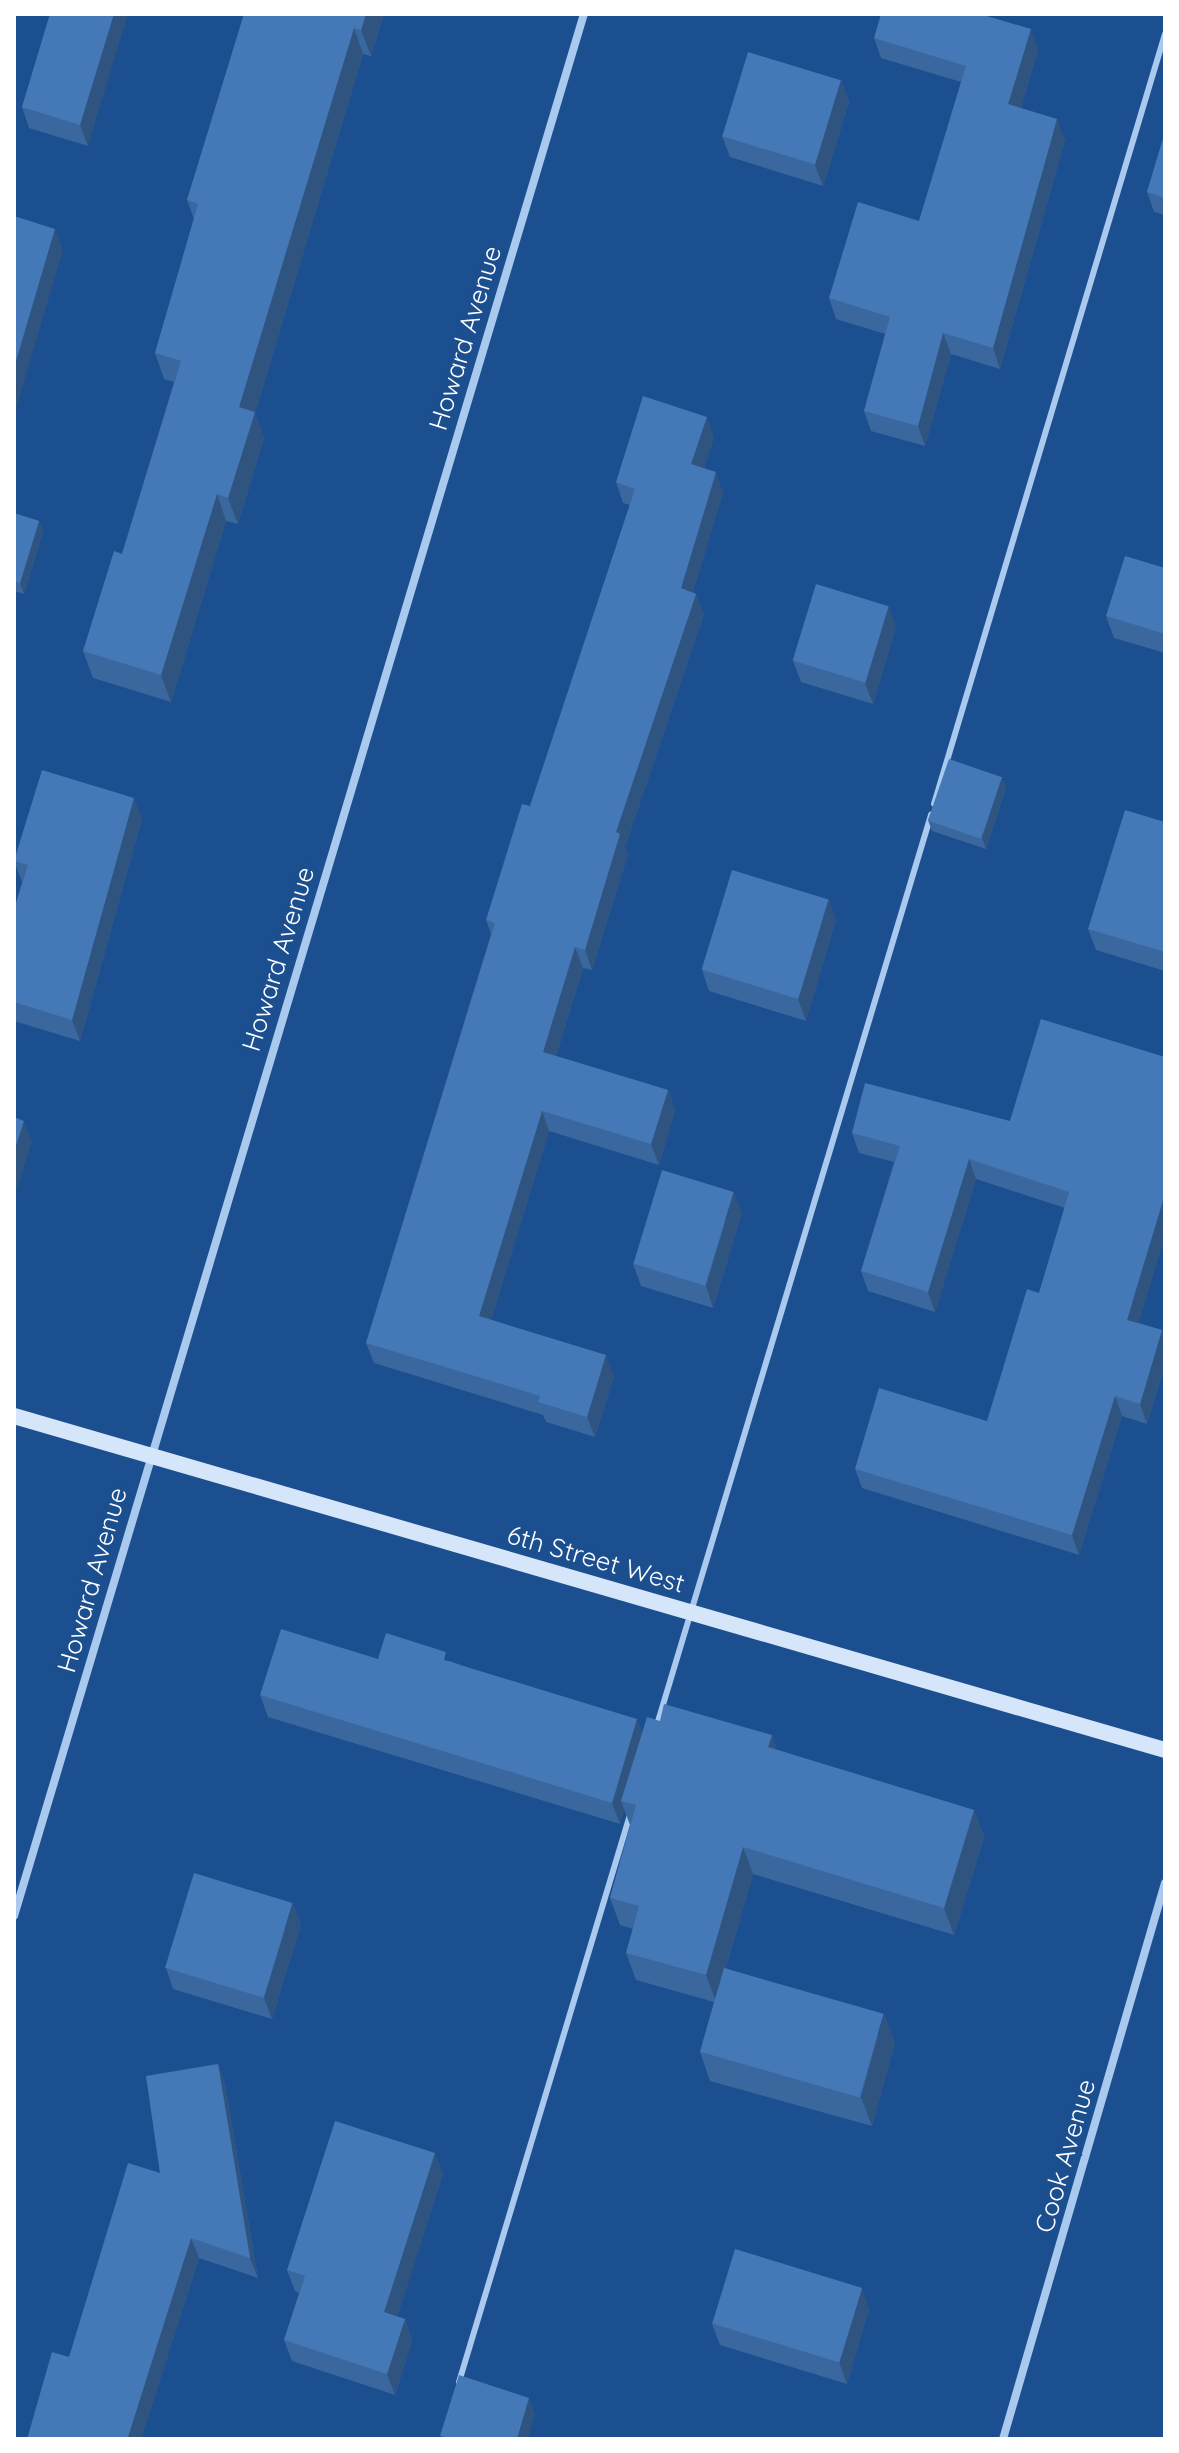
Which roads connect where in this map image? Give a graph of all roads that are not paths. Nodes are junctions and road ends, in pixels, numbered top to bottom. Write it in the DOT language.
graph roads {
  1 [pos="584,14"];
  2 [pos="1165,34"];
  3 [pos="14,1416"];
  4 [pos="149,1458"];
  5 [pos="692,1611"];
  6 [pos="655,1731"];
  7 [pos="1165,1750"];
  8 [pos="632,1807"];
  9 [pos="1165,1883"];
  10 [pos="14,1916"];
  11 [pos="455,2394"];
  12 [pos="1003,2439"];
  1 -- 4 [label="street, Howard Avenue"];
  2 -- 5 [label="lane"];
  3 -- 4 [label="street, 6th Street West"];
  4 -- 5 [label="street, 6th Street West"];
  4 -- 10 [label="street, Howard Avenue"];
  5 -- 6 [label="lane"];
  5 -- 7 [label="street, 6th Street West"];
  8 -- 11 [label="lane"];
  9 -- 12 [label="street, Cook Avenue"];
}
